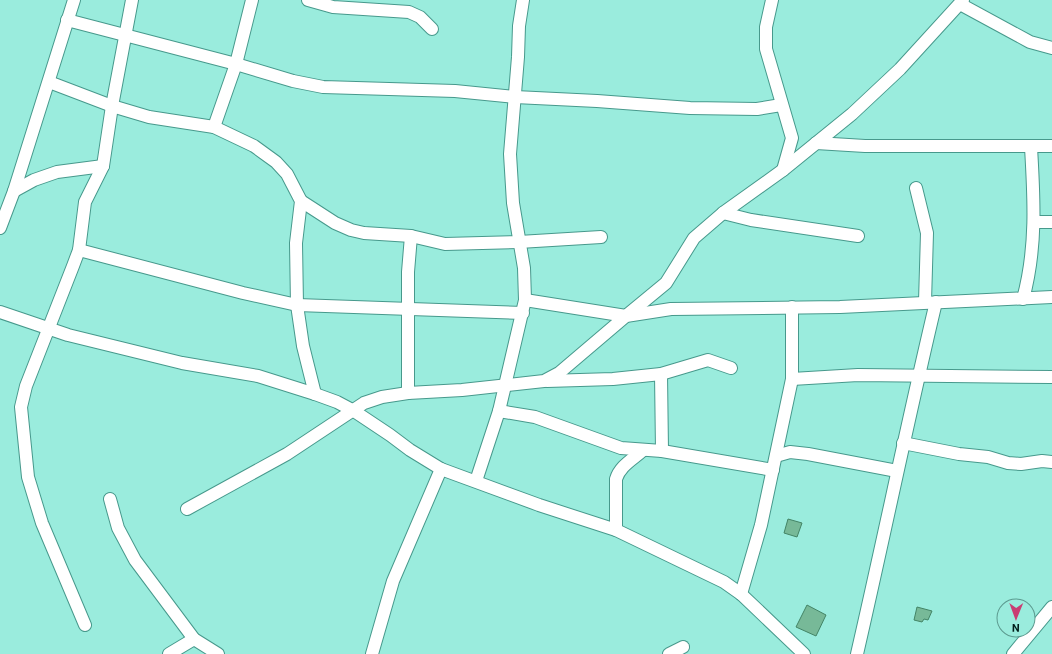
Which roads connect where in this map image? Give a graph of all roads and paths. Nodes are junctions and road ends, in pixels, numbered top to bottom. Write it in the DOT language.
graph roads {
  1 [pos="74,0"];
  2 [pos="132,0"];
  3 [pos="252,0"];
  4 [pos="308,0"];
  5 [pos="523,0"];
  6 [pos="772,0"];
  7 [pos="961,2"];
  8 [pos="67,20"];
  9 [pos="432,29"];
  10 [pos="127,36"];
  11 [pos="1052,48"];
  12 [pos="236,64"];
  13 [pos="49,82"];
  14 [pos="515,97"];
  15 [pos="781,105"];
  16 [pos="112,106"];
  17 [pos="214,126"];
  18 [pos="792,138"];
  19 [pos="813,145"];
  20 [pos="1052,146"];
  21 [pos="1031,147"];
  22 [pos="103,166"];
  23 [pos="784,170"];
  24 [pos="916,188"];
  25 [pos="14,191"];
  26 [pos="300,201"];
  27 [pos="722,213"];
  28 [pos="1034,222"];
  29 [pos="1052,222"];
  30 [pos="0,228"];
  31 [pos="412,236"];
  32 [pos="858,236"];
  33 [pos="601,237"];
  34 [pos="519,242"];
  35 [pos="79,250"];
  36 [pos="1052,297"];
  37 [pos="1024,298"];
  38 [pos="525,300"];
  39 [pos="931,302"];
  40 [pos="297,305"];
  41 [pos="792,307"];
  42 [pos="407,308"];
  43 [pos="0,312"];
  44 [pos="523,313"];
  45 [pos="626,316"];
  46 [pos="48,329"];
  47 [pos="731,368"];
  48 [pos="661,374"];
  49 [pos="918,376"];
  50 [pos="1052,377"];
  51 [pos="792,379"];
  52 [pos="544,381"];
  53 [pos="505,385"];
  54 [pos="408,392"];
  55 [pos="315,394"];
  56 [pos="354,411"];
  57 [pos="499,411"];
  58 [pos="779,442"];
  59 [pos="903,442"];
  60 [pos="642,451"];
  61 [pos="662,451"];
  62 [pos="790,452"];
  63 [pos="776,456"];
  64 [pos="1052,462"];
  65 [pos="441,469"];
  66 [pos="773,470"];
  67 [pos="897,471"];
  68 [pos="476,481"];
  69 [pos="110,498"];
  70 [pos="186,509"];
  71 [pos="616,530"];
  72 [pos="741,594"];
  73 [pos="1052,606"];
  74 [pos="85,625"];
  75 [pos="194,639"];
  76 [pos="683,647"];
  77 [pos="169,654"];
  78 [pos="218,654"];
  79 [pos="372,654"];
  80 [pos="669,654"];
  81 [pos="804,654"];
  82 [pos="857,654"];
  83 [pos="1013,654"];
  1 -- 8 [label="street"];
  2 -- 10 [label="street"];
  3 -- 12 [label="street"];
  4 -- 9 [label="street"];
  5 -- 14 [label="street"];
  6 -- 15 [label="street"];
  7 -- 11 [label="street"];
  7 -- 19 [label="street"];
  8 -- 10 [label="street"];
  8 -- 13 [label="street"];
  10 -- 12 [label="street"];
  10 -- 16 [label="street"];
  12 -- 14 [label="street"];
  12 -- 17 [label="street"];
  13 -- 16 [label="street"];
  13 -- 25 [label="street"];
  14 -- 15 [label="street"];
  14 -- 34 [label="street"];
  15 -- 18 [label="street"];
  16 -- 17 [label="street"];
  16 -- 22 [label="street"];
  17 -- 26 [label="street"];
  18 -- 19 [label="street"];
  18 -- 23 [label="street"];
  19 -- 21 [label="street"];
  19 -- 23 [label="street"];
  20 -- 21 [label="street"];
  21 -- 28 [label="street"];
  22 -- 25 [label="street"];
  22 -- 35 [label="street"];
  23 -- 27 [label="street"];
  24 -- 39 [label="street"];
  25 -- 30 [label="street"];
  26 -- 31 [label="street"];
  26 -- 40 [label="street"];
  27 -- 32 [label="street"];
  27 -- 45 [label="street"];
  28 -- 29 [label="street"];
  28 -- 37 [label="street"];
  31 -- 34 [label="street"];
  31 -- 42 [label="street"];
  33 -- 34 [label="street"];
  34 -- 38 [label="street"];
  35 -- 40 [label="street"];
  35 -- 46 [label="street"];
  36 -- 37 [label="street"];
  37 -- 39 [label="street"];
  38 -- 44 [label="street"];
  38 -- 45 [label="street"];
  39 -- 41 [label="street"];
  39 -- 49 [label="street"];
  40 -- 42 [label="street"];
  40 -- 55 [label="street"];
  41 -- 45 [label="street"];
  41 -- 51 [label="street"];
  42 -- 44 [label="street"];
  42 -- 54 [label="street"];
  43 -- 46 [label="street"];
  44 -- 53 [label="street"];
  45 -- 52 [label="street"];
  46 -- 55 [label="street"];
  46 -- 74 [label="street"];
  47 -- 48 [label="street"];
  48 -- 52 [label="street"];
  48 -- 61 [label="street"];
  49 -- 50 [label="street"];
  49 -- 51 [label="street"];
  49 -- 59 [label="street"];
  51 -- 58 [label="street"];
  52 -- 53 [label="street"];
  53 -- 54 [label="street"];
  53 -- 57 [label="street"];
  54 -- 56 [label="street"];
  55 -- 56 [label="street"];
  56 -- 65 [label="street"];
  56 -- 70 [label="street"];
  57 -- 60 [label="street"];
  57 -- 68 [label="street"];
  58 -- 62 [label="street"];
  58 -- 63 [label="street"];
  59 -- 64 [label="street"];
  59 -- 67 [label="street"];
  60 -- 61 [label="street"];
  60 -- 71 [label="street"];
  61 -- 66 [label="street"];
  62 -- 63 [label="street"];
  62 -- 67 [label="street"];
  63 -- 66 [label="street"];
  65 -- 68 [label="street"];
  65 -- 79 [label="street"];
  66 -- 72 [label="street"];
  67 -- 82 [label="street"];
  68 -- 71 [label="street"];
  69 -- 75 [label="street"];
  71 -- 72 [label="street"];
  72 -- 81 [label="street"];
  73 -- 83 [label="street"];
  75 -- 77 [label="street"];
  75 -- 78 [label="street"];
  76 -- 80 [label="street"];
}
